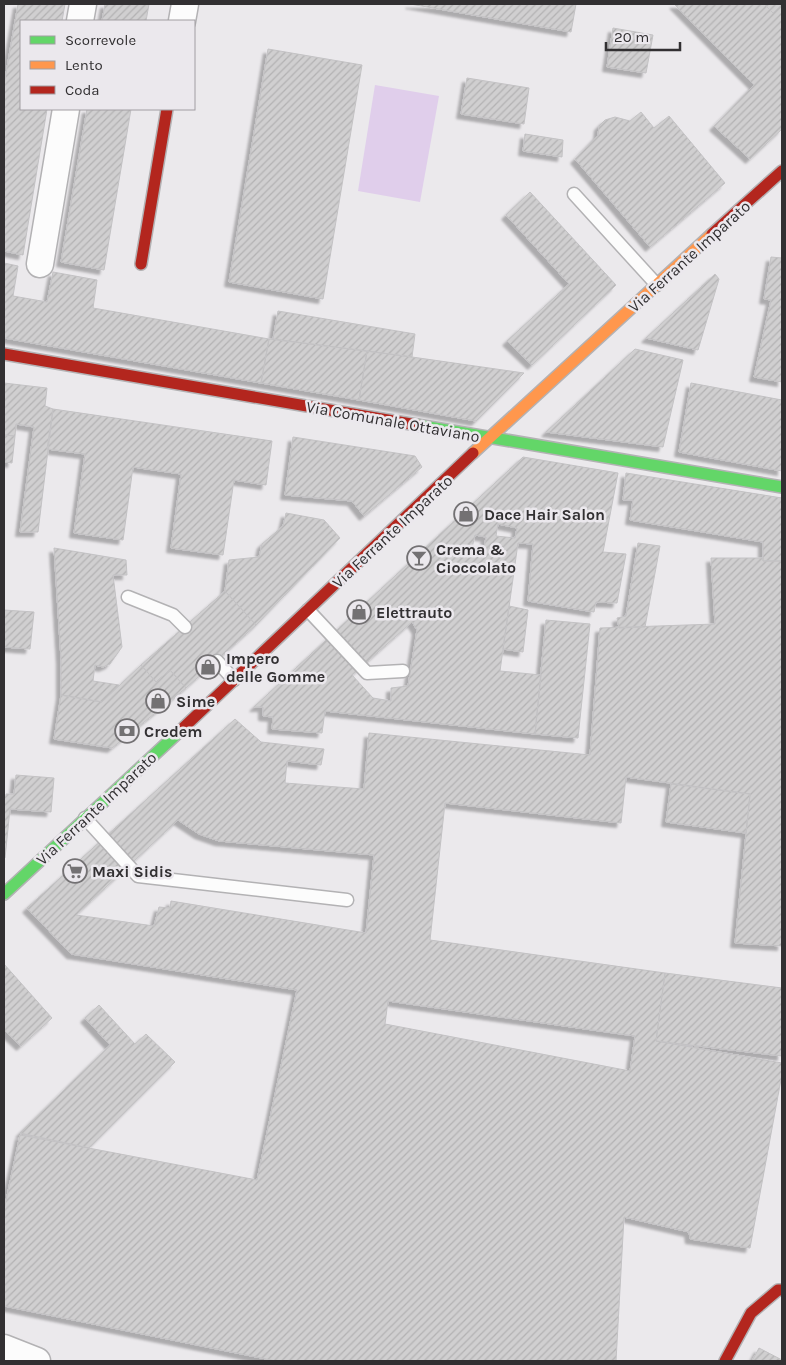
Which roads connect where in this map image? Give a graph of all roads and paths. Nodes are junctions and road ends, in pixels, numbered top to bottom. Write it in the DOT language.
graph roads {
  1 [pos="83,4"];
  2 [pos="185,4"];
  3 [pos="80,20"];
  4 [pos="182,20"];
  5 [pos="66,110"];
  6 [pos="167,110"];
  7 [pos="782,171"];
  8 [pos="574,194"];
  9 [pos="40,264"];
  10 [pos="141,264"];
  11 [pos="657,285"];
  12 [pos="4,354"];
  13 [pos="490,437"];
  14 [pos="782,487"];
  15 [pos="128,597"];
  16 [pos="308,610"];
  17 [pos="185,628"];
  18 [pos="217,661"];
  19 [pos="403,671"];
  20 [pos="234,680"];
  21 [pos="85,818"];
  22 [pos="4,894"];
  23 [pos="347,900"];
  24 [pos="782,1290"];
  25 [pos="4,1348"];
  26 [pos="37,1361"];
  27 [pos="725,1361"];
  1 -- 3 [label="street"];
  2 -- 4 [label="street"];
  5 -- 9 [label="street"];
  6 -- 10 [label="street"];
  7 -- 11 [label="street, Via Ferrante Imparato"];
  8 -- 11 [label="lane"];
  11 -- 13 [label="street, Via Ferrante Imparato"];
  12 -- 13 [label="street, Via Comunale Ottaviano"];
  13 -- 14 [label="street, Via Comunale Ottaviano"];
  13 -- 16 [label="street, Via Ferrante Imparato"];
  15 -- 17 [label="lane"];
  16 -- 19 [label="lane"];
  16 -- 20 [label="street, Via Ferrante Imparato"];
  18 -- 20 [label="lane"];
  20 -- 21 [label="street, Via Ferrante Imparato"];
  21 -- 22 [label="street, Via Ferrante Imparato"];
  21 -- 23 [label="lane"];
  24 -- 27 [label="street"];
  25 -- 26 [label="street"];
}
